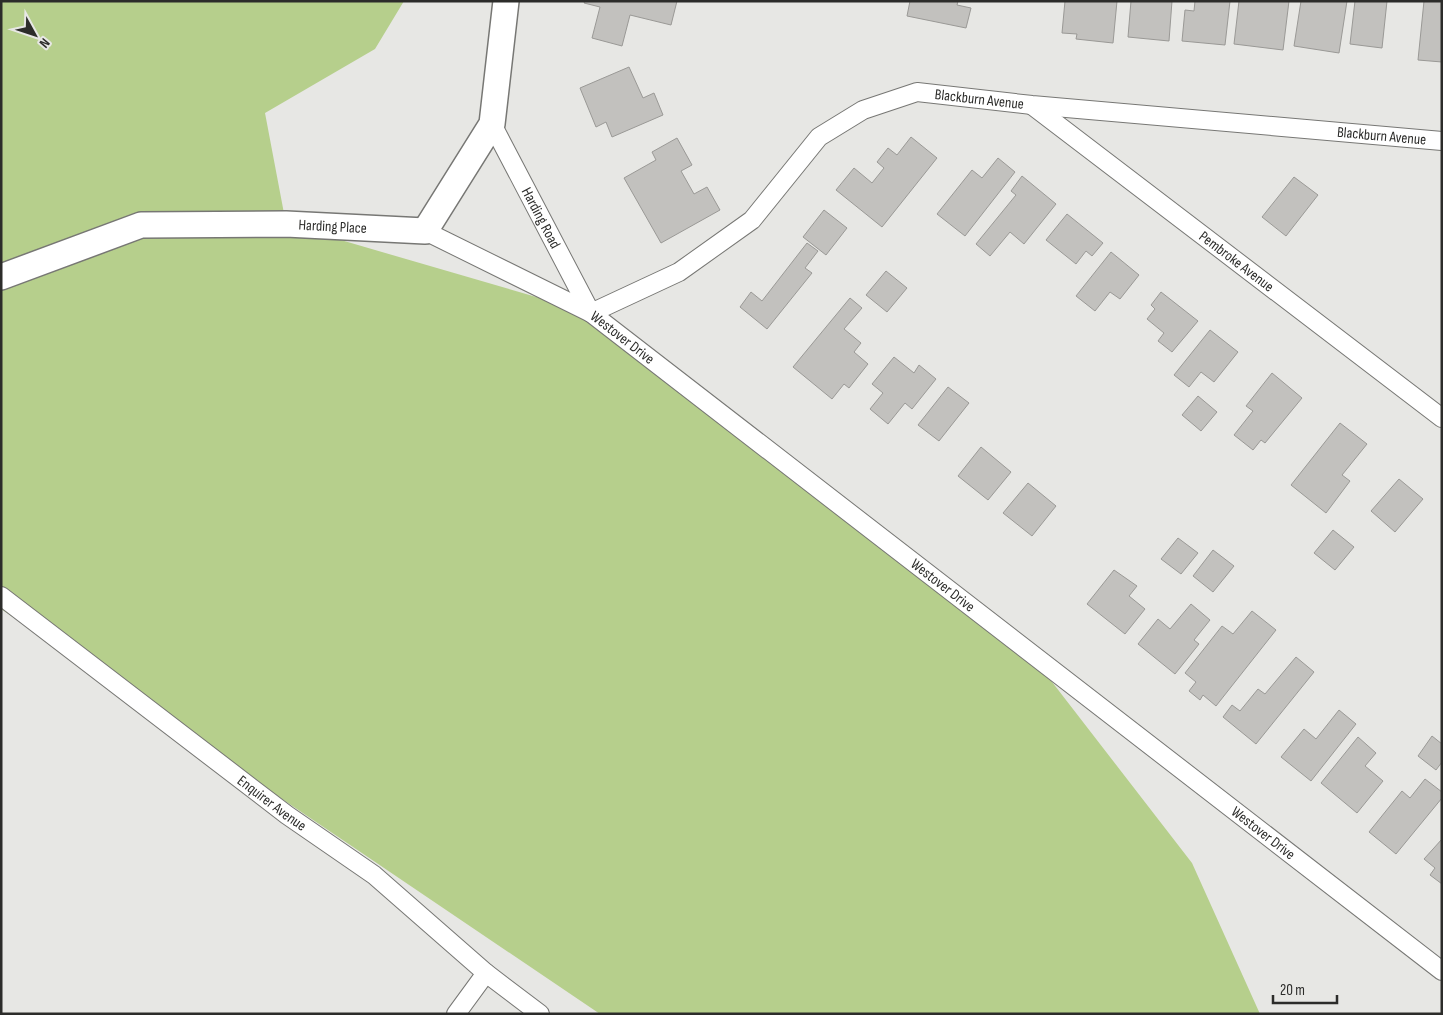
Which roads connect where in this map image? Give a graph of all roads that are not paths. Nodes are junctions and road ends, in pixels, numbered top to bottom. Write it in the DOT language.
graph roads {
  1 [pos="506,1"];
  2 [pos="1032,106"];
  3 [pos="492,124"];
  4 [pos="1442,141"];
  5 [pos="425,231"];
  6 [pos="1,277"];
  7 [pos="591,313"];
  8 [pos="1442,418"];
  9 [pos="1,596"];
  10 [pos="1442,971"];
  11 [pos="486,973"];
  12 [pos="456,1014"];
  13 [pos="540,1014"];
  1 -- 3 [label="main road"];
  2 -- 4 [label="street, Blackburn Avenue"];
  2 -- 7 [label="street, Blackburn Avenue"];
  2 -- 8 [label="street, Pembroke Avenue"];
  3 -- 5 [label="main road"];
  3 -- 7 [label="street, Harding Road"];
  5 -- 6 [label="main road, Harding Place"];
  5 -- 7 [label="street, Westover Drive"];
  7 -- 10 [label="street, Westover Drive"];
  9 -- 11 [label="street, Enquirer Avenue"];
  11 -- 12 [label="street"];
  11 -- 13 [label="street, Enquirer Avenue"];
}
